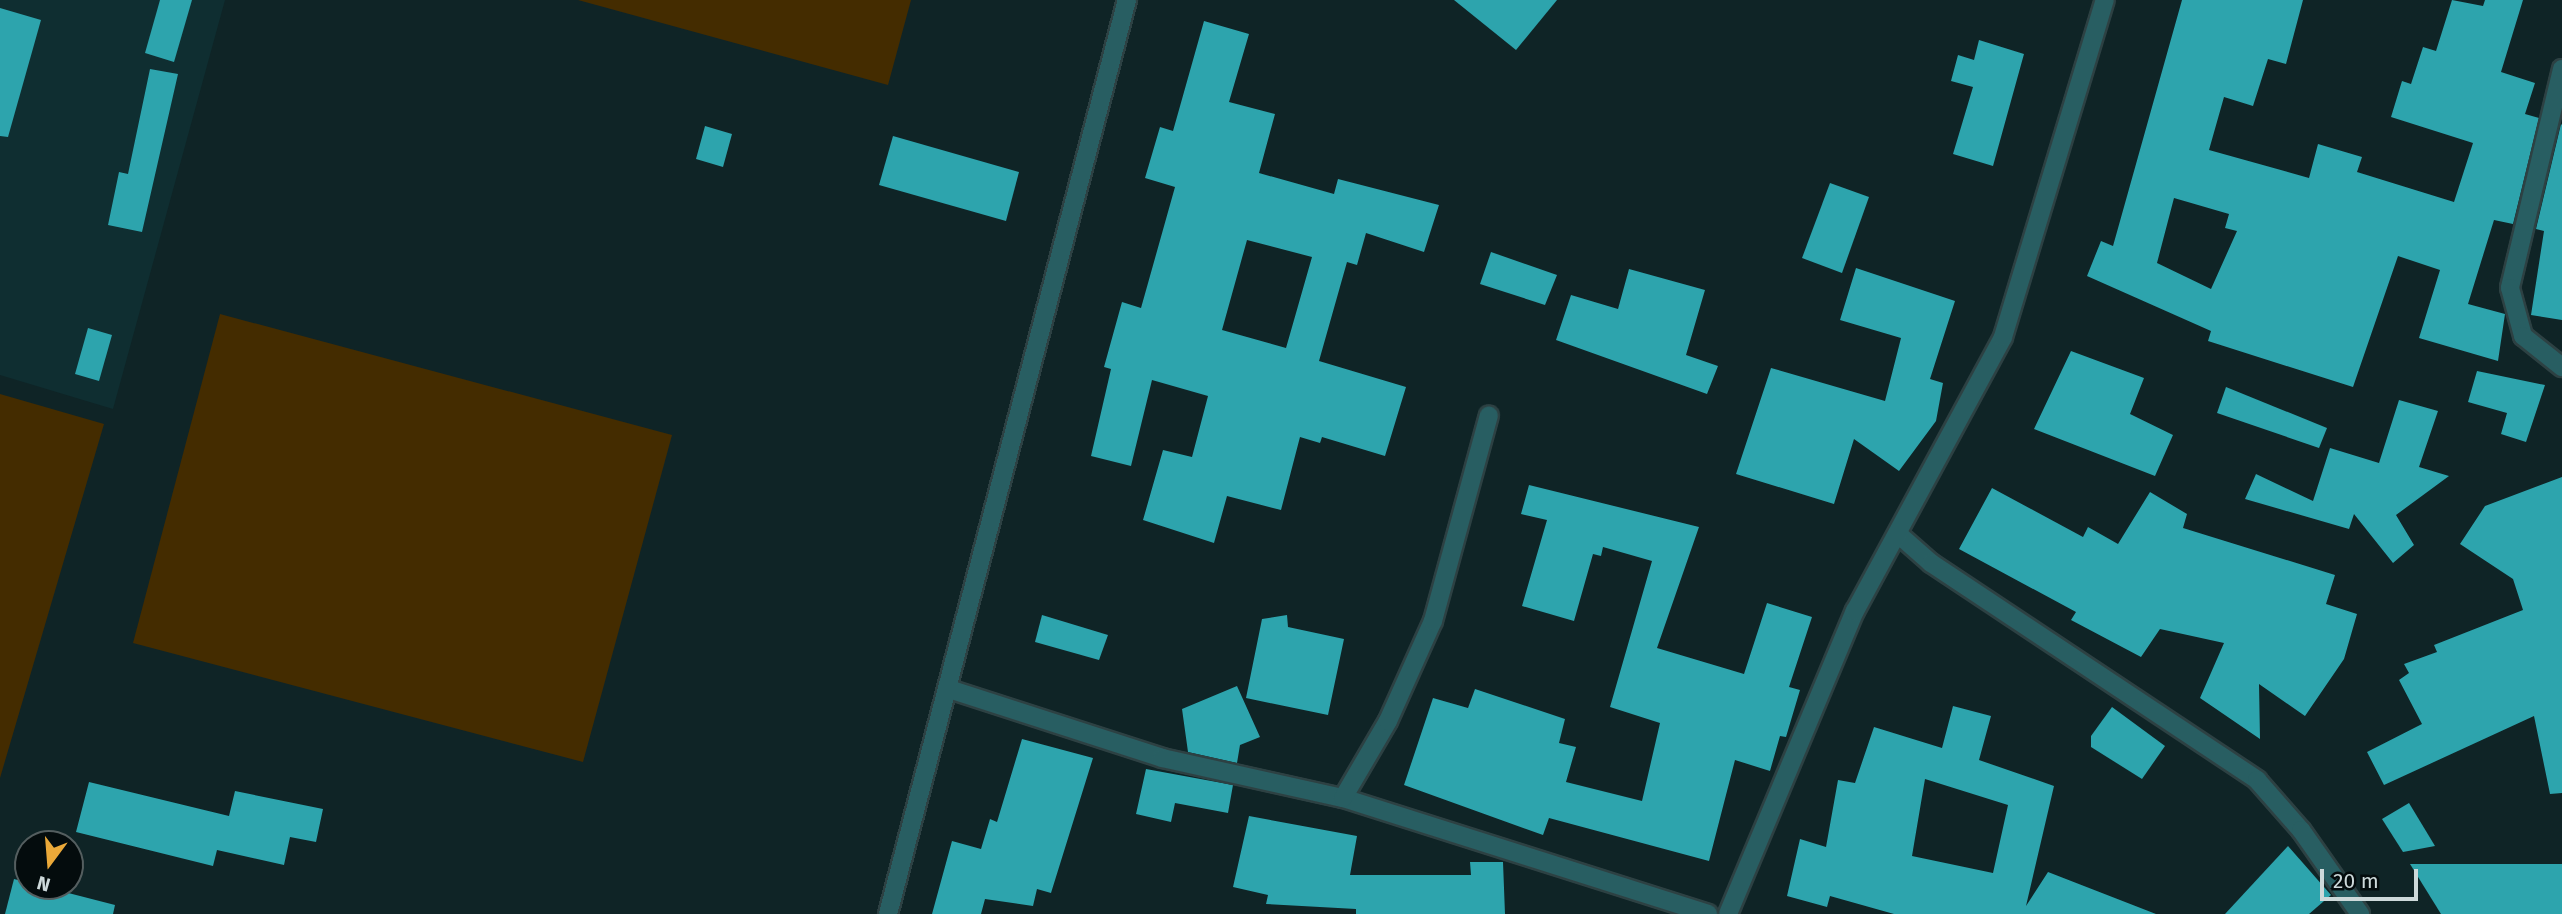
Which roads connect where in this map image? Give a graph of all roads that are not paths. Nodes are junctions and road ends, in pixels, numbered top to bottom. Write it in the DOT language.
graph roads {
  1 [pos="1127,0"];
  2 [pos="2105,0"];
  3 [pos="2562,69"];
  4 [pos="2562,367"];
  5 [pos="1489,415"];
  6 [pos="1898,534"];
  7 [pos="948,689"];
  8 [pos="1343,798"];
  9 [pos="888,914"];
  10 [pos="1708,914"];
  11 [pos="1728,914"];
  12 [pos="2360,914"];
  1 -- 7 [label="street"];
  2 -- 6 [label="street"];
  3 -- 4 [label="street"];
  5 -- 8 [label="street"];
  6 -- 11 [label="street"];
  6 -- 12 [label="street"];
  7 -- 8 [label="street"];
  7 -- 9 [label="street"];
  8 -- 10 [label="street"];
}
